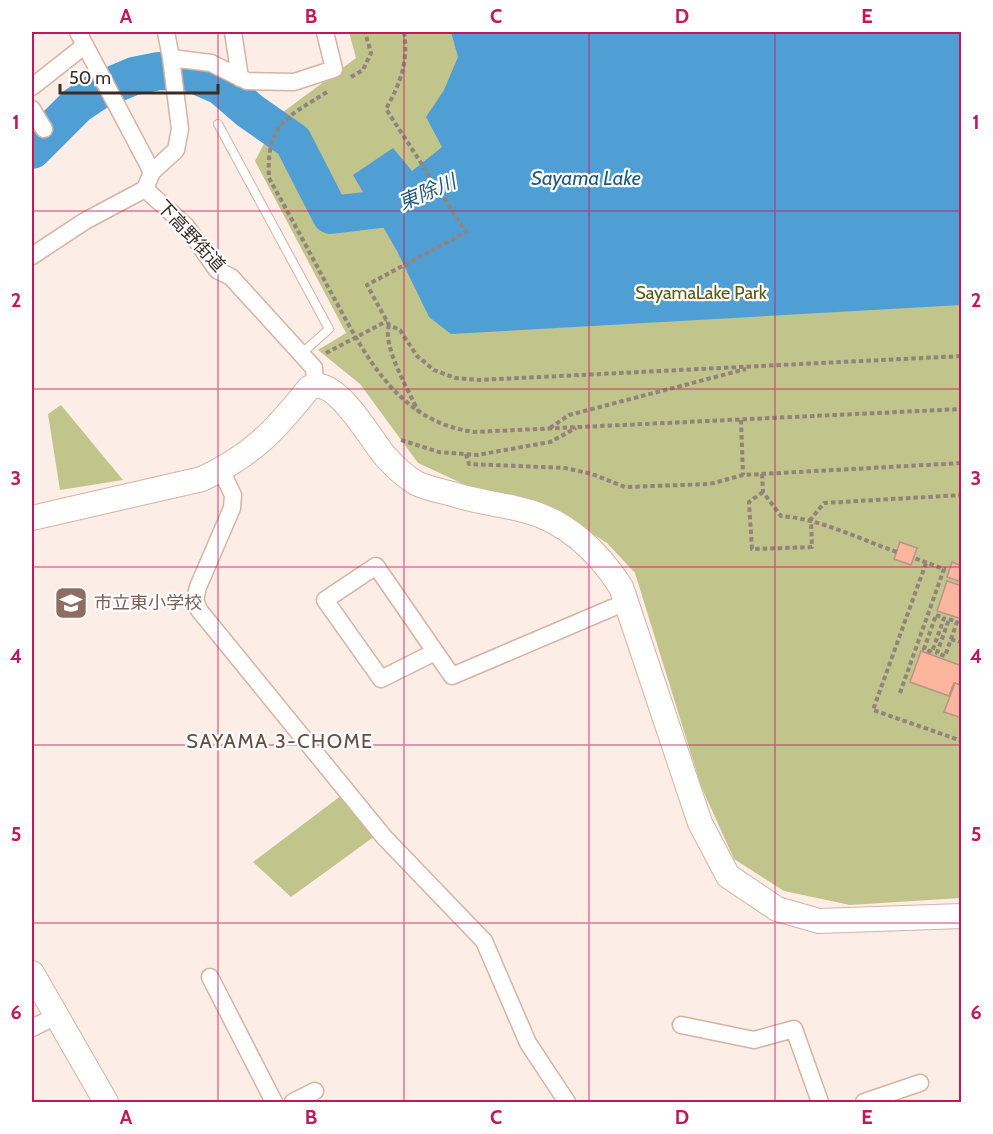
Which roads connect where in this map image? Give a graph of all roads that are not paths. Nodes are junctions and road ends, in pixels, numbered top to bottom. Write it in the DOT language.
graph roads {
  1 [pos="166,32"];
  2 [pos="233,32"];
  3 [pos="326,32"];
  4 [pos="81,39"];
  5 [pos="172,68"];
  6 [pos="240,78"];
  7 [pos="32,87"];
  8 [pos="32,109"];
  9 [pos="218,124"];
  10 [pos="44,129"];
  11 [pos="152,172"];
  12 [pos="145,189"];
  13 [pos="32,256"];
  14 [pos="302,354"];
  15 [pos="315,385"];
  16 [pos="221,470"];
  17 [pos="32,518"];
  18 [pos="626,602"];
  19 [pos="435,652"];
  20 [pos="962,916"];
  21 [pos="32,973"];
  22 [pos="210,977"];
  23 [pos="56,1016"];
  24 [pos="681,1025"];
  25 [pos="32,1028"];
  26 [pos="920,1083"];
  27 [pos="315,1091"];
  28 [pos="106,1102"];
  29 [pos="274,1102"];
  30 [pos="293,1102"];
  31 [pos="567,1102"];
  32 [pos="820,1102"];
  33 [pos="864,1102"];
  1 -- 5 [label="street"];
  2 -- 6 [label="street"];
  3 -- 6 [label="street"];
  4 -- 7 [label="street"];
  4 -- 11 [label="street"];
  5 -- 6 [label="street"];
  5 -- 11 [label="street"];
  8 -- 10 [label="street"];
  9 -- 14 [label="lane"];
  11 -- 12 [label="street"];
  12 -- 13 [label="street, 下高野街道"];
  12 -- 14 [label="street, 下高野街道"];
  14 -- 15 [label="street, 下高野街道"];
  15 -- 16 [label="street"];
  15 -- 18 [label="street"];
  16 -- 17 [label="street"];
  16 -- 31 [label="street"];
  18 -- 19 [label="street"];
  18 -- 20 [label="street"];
  19 -- 19 [label="street"];
  21 -- 23 [label="street"];
  22 -- 29 [label="street"];
  23 -- 25 [label="street"];
  23 -- 28 [label="street"];
  24 -- 32 [label="street"];
  26 -- 33 [label="street"];
  27 -- 30 [label="street"];
}
